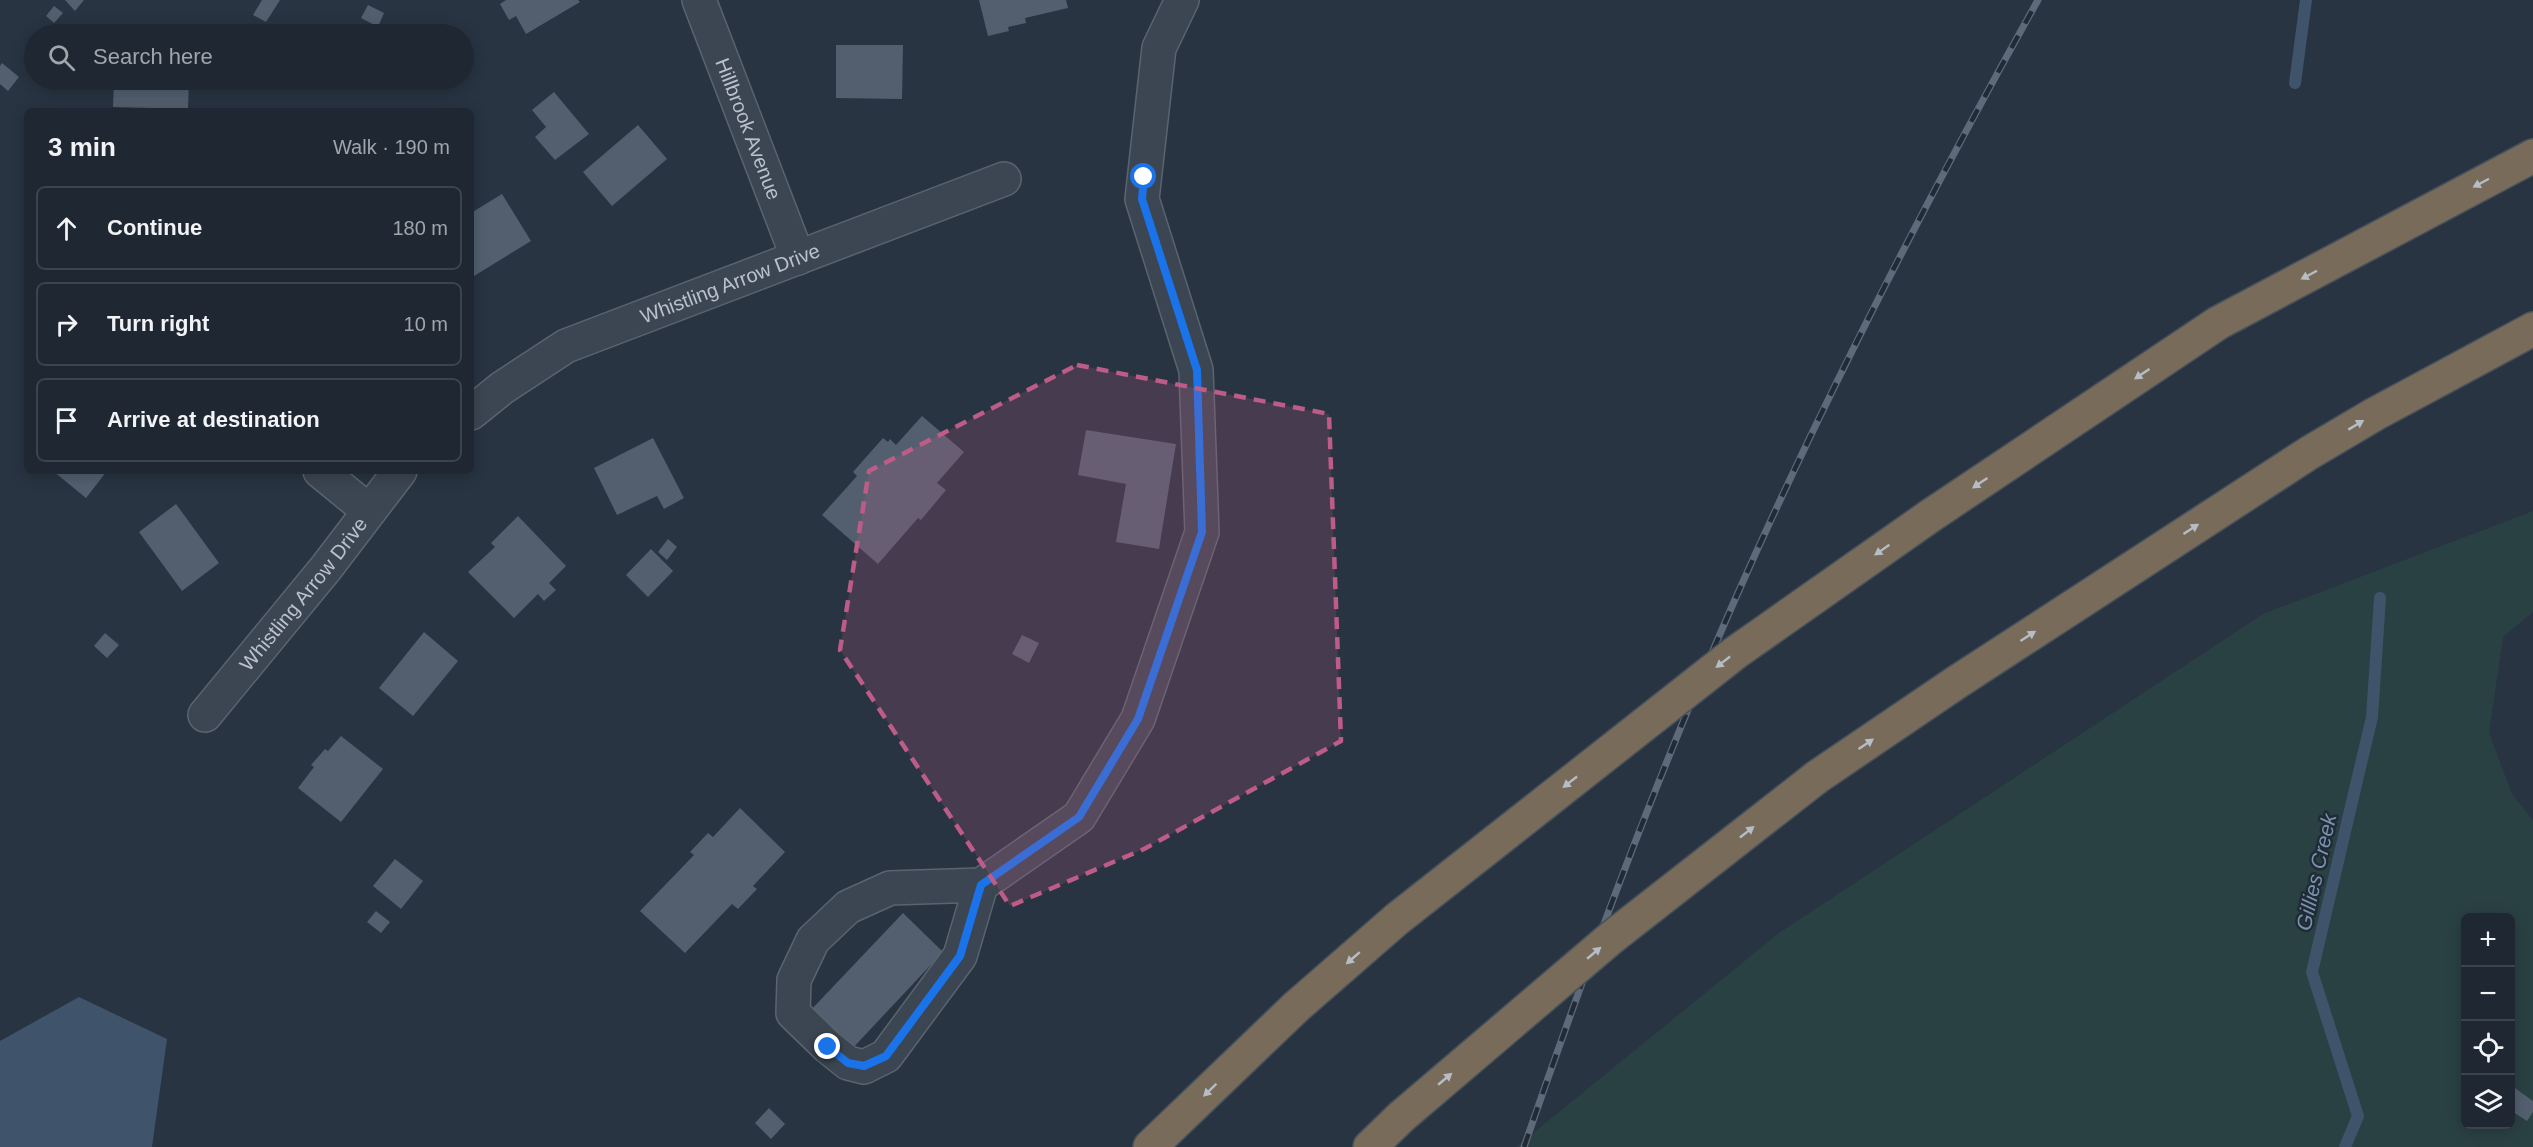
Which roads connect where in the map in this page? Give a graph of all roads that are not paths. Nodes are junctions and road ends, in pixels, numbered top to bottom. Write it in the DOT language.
graph roads {
  1 [pos="699,0"];
  2 [pos="1182,0"];
  3 [pos="2533,156"];
  4 [pos="1004,178"];
  5 [pos="798,258"];
  6 [pos="2533,329"];
  7 [pos="474,410"];
  8 [pos="324,474"];
  9 [pos="398,474"];
  10 [pos="369,511"];
  11 [pos="206,715"];
  12 [pos="981,885"];
  13 [pos="1150,1147"];
  14 [pos="1370,1147"];
  1 -- 5 [label="street, Hillbrook Avenue"];
  2 -- 12 [label="street"];
  3 -- 13 [label="highway, one-way, bridge"];
  4 -- 5 [label="street, Whistling Arrow Drive"];
  5 -- 7 [label="street, Whistling Arrow Drive"];
  14 -- 6 [label="highway, one-way, bridge"];
  8 -- 10 [label="street"];
  9 -- 10 [label="street, Whistling Arrow Drive"];
  10 -- 11 [label="street, Whistling Arrow Drive"];
  12 -- 12 [label="street"];
}
